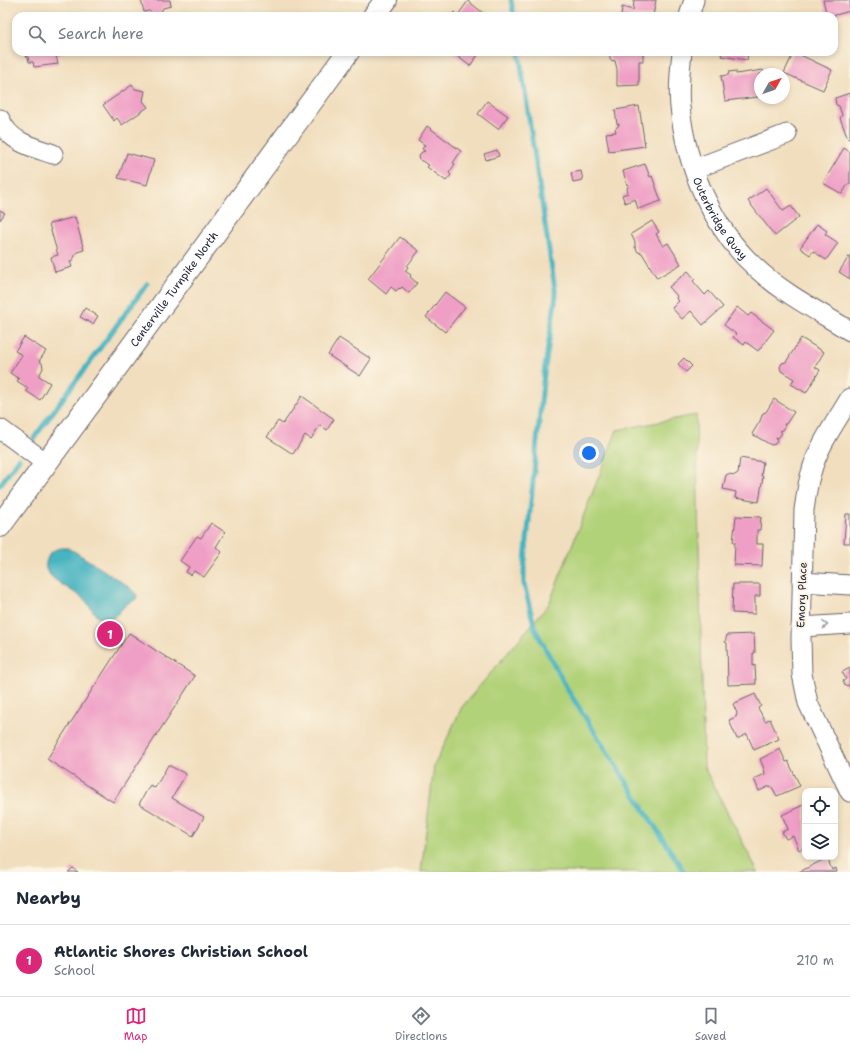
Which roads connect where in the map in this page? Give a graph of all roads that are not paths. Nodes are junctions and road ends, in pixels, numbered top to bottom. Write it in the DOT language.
graph roads {
  1 [pos="386,0"];
  2 [pos="694,0"];
  3 [pos="377,12"];
  4 [pos="690,12"];
  5 [pos="345,56"];
  6 [pos="682,56"];
  7 [pos="0,119"];
  8 [pos="787,134"];
  9 [pos="53,154"];
  10 [pos="694,169"];
  11 [pos="850,331"];
  12 [pos="850,398"];
  13 [pos="0,429"];
  14 [pos="46,463"];
  15 [pos="0,526"];
  16 [pos="802,582"];
  17 [pos="850,585"];
  18 [pos="850,624"];
  19 [pos="801,627"];
  20 [pos="850,792"];
  1 -- 3 [label="main road"];
  2 -- 4 [label="street"];
  5 -- 14 [label="main road, Centerville Turnpike North"];
  6 -- 10 [label="street, Outerbridge Quay"];
  7 -- 9 [label="street"];
  8 -- 10 [label="street"];
  10 -- 11 [label="street, Outerbridge Quay"];
  12 -- 16 [label="street, Emory Place"];
  13 -- 14 [label="street"];
  14 -- 15 [label="main road, Centerville Turnpike North"];
  16 -- 17 [label="street"];
  16 -- 19 [label="street, Emory Place"];
  19 -- 18 [label="street, one-way"];
  19 -- 20 [label="street, Emory Place"];
}
